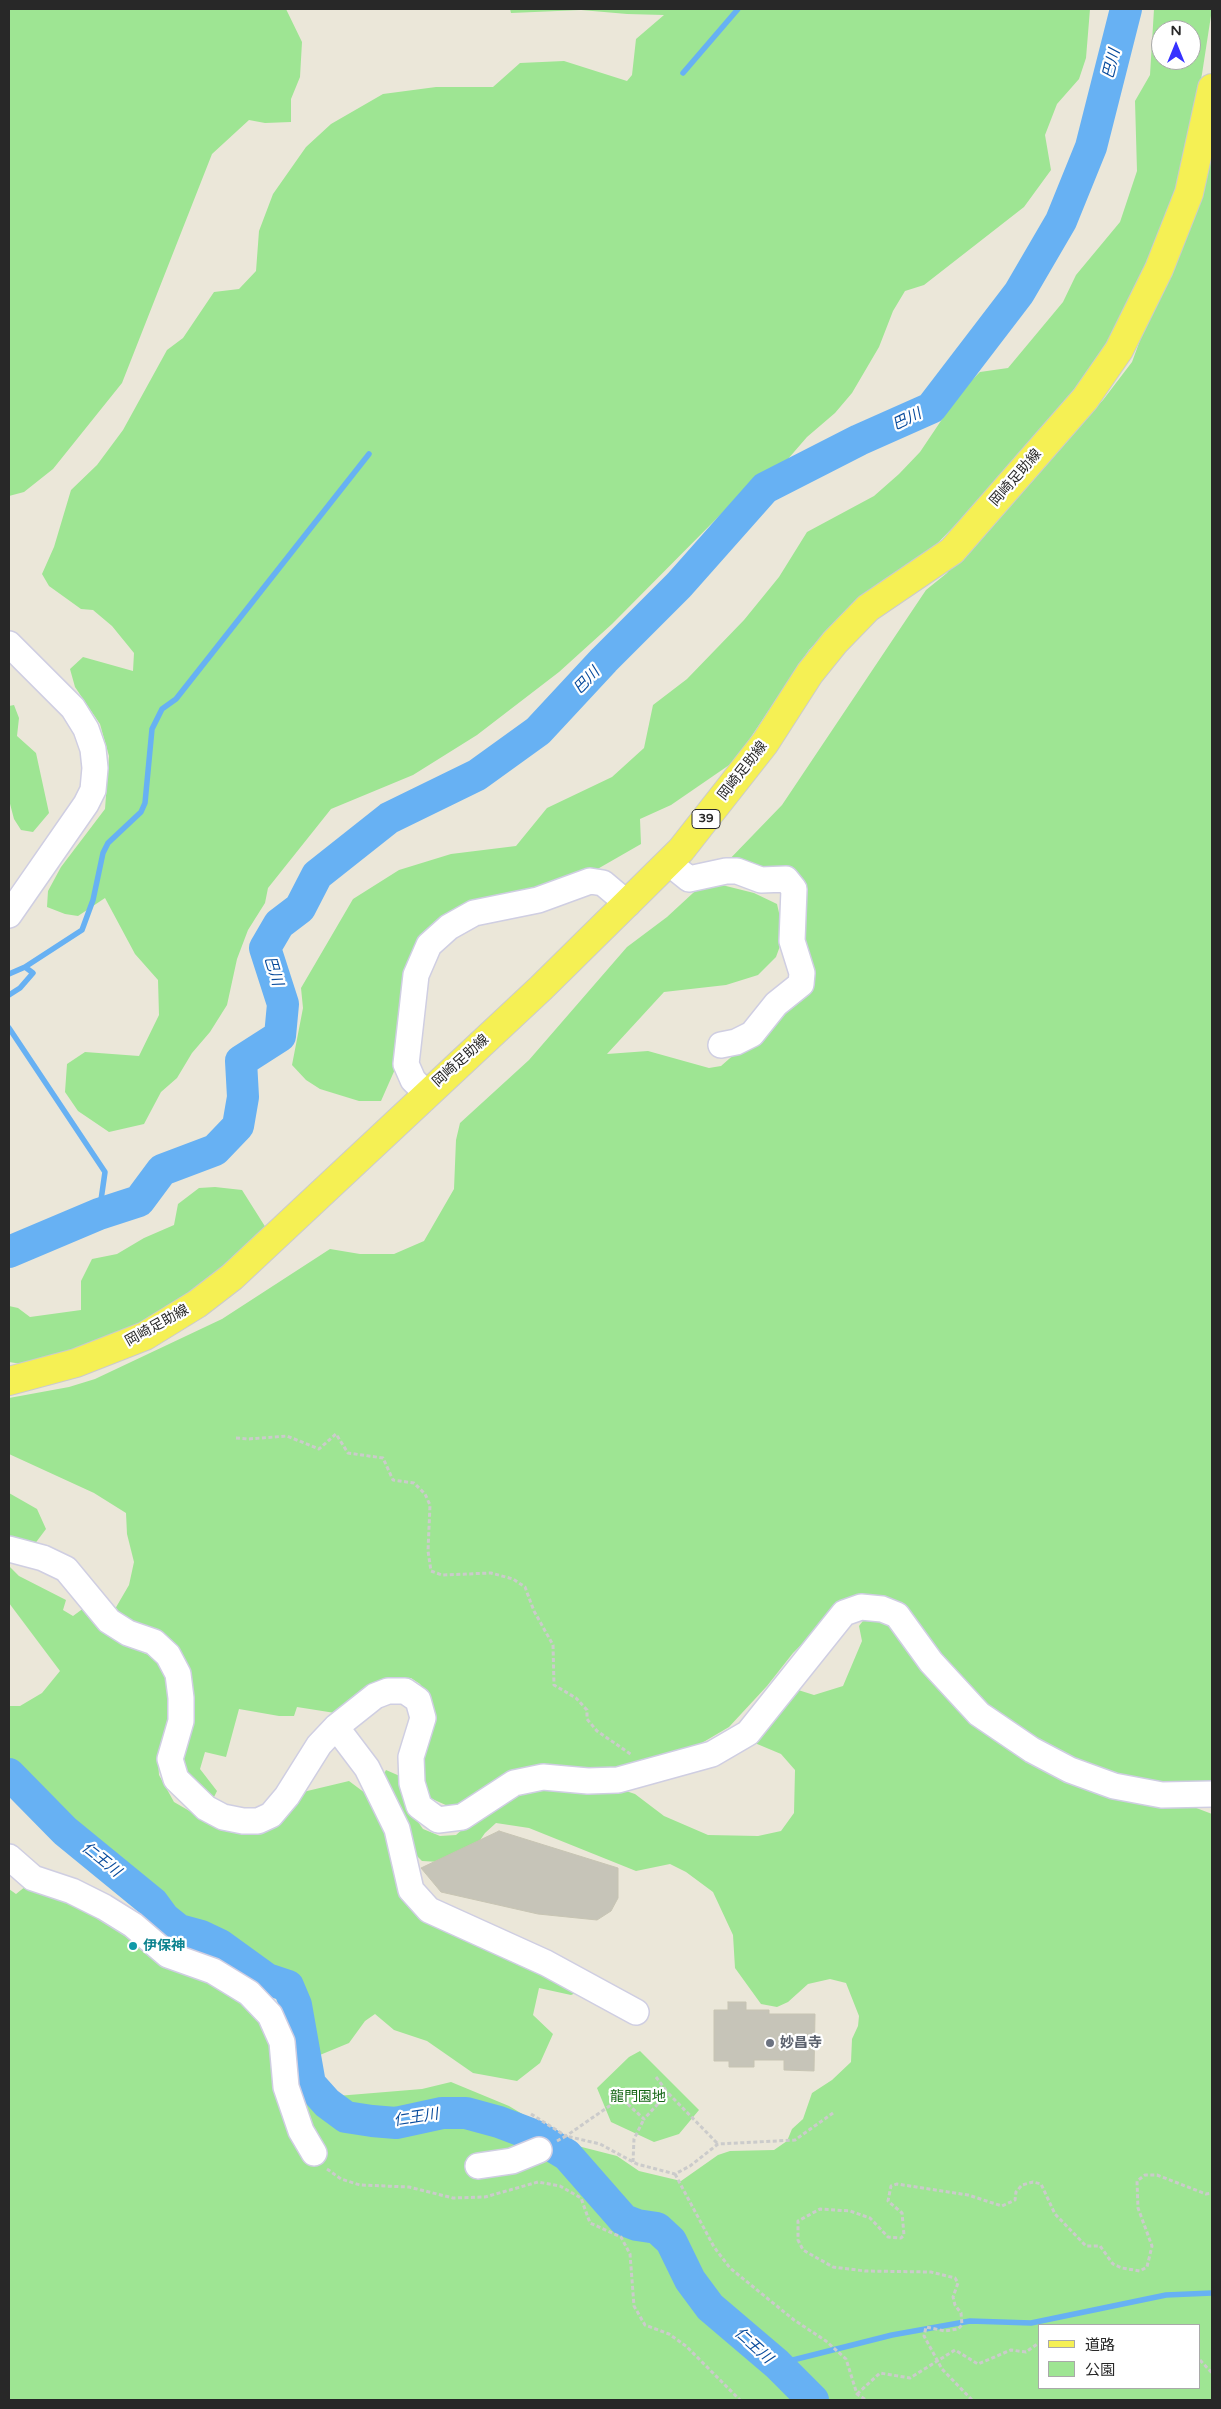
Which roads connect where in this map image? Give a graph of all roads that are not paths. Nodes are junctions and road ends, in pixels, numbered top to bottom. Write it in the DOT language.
graph roads {
  1 [pos="1212,88"];
  2 [pos="9,644"];
  3 [pos="669,863"];
  4 [pos="628,904"];
  5 [pos="9,915"];
  6 [pos="721,1045"];
  7 [pos="426,1093"];
  8 [pos="9,1381"];
  9 [pos="9,1549"];
  10 [pos="336,1727"];
  11 [pos="1212,1794"];
  12 [pos="9,1856"];
  13 [pos="636,2012"];
  14 [pos="539,2150"];
  15 [pos="322,2162"];
  16 [pos="478,2166"];
  1 -- 3 [label="main road, 岡崎足助線 / 39"];
  2 -- 5 [label="street"];
  3 -- 4 [label="main road, 岡崎足助線 / 39"];
  3 -- 6 [label="street"];
  4 -- 7 [label="main road, 岡崎足助線 / 39"];
  4 -- 7 [label="street"];
  7 -- 8 [label="main road, 岡崎足助線 / 39"];
  9 -- 10 [label="street"];
  10 -- 11 [label="street"];
  10 -- 13 [label="street"];
  12 -- 15 [label="street"];
  14 -- 16 [label="street"];
}
